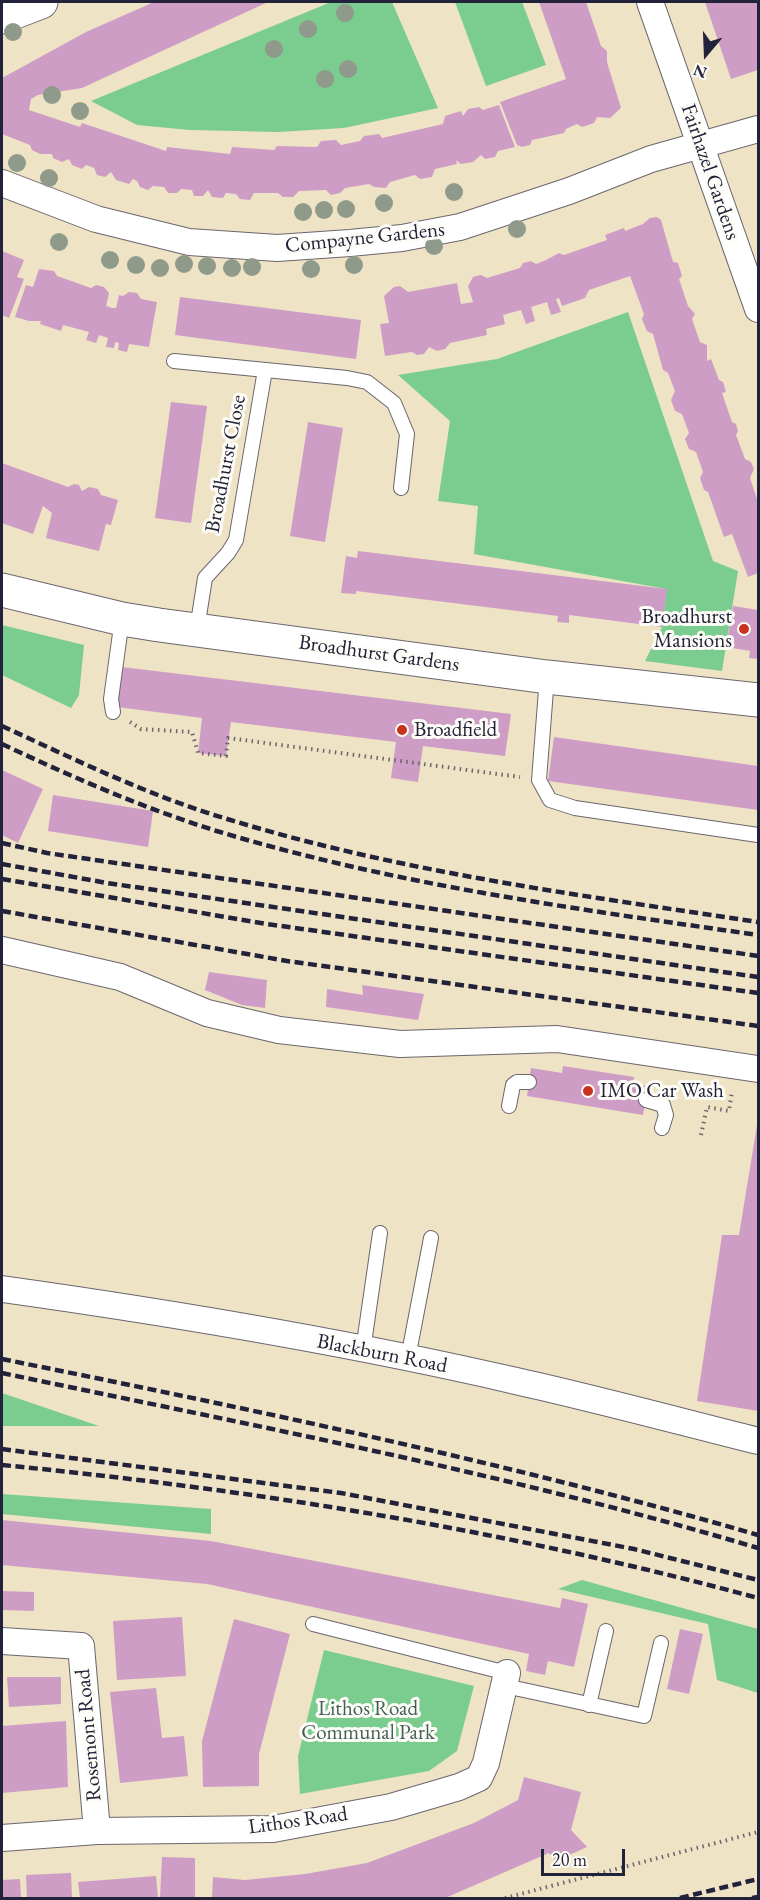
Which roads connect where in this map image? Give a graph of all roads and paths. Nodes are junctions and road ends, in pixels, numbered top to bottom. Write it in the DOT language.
graph roads {
  1 [pos="41,2"];
  2 [pos="650,2"];
  3 [pos="2,18"];
  4 [pos="759,129"];
  5 [pos="701,144"];
  6 [pos="2,183"];
  7 [pos="759,309"];
  8 [pos="174,361"];
  9 [pos="265,370"];
  10 [pos="401,488"];
  11 [pos="2,590"];
  12 [pos="122,619"];
  13 [pos="197,629"];
  14 [pos="547,677"];
  15 [pos="759,700"];
  16 [pos="113,712"];
  17 [pos="539,780"];
  18 [pos="759,835"];
  19 [pos="2,950"];
  20 [pos="747,1067"];
  21 [pos="529,1082"];
  22 [pos="646,1100"];
  23 [pos="509,1106"];
  24 [pos="662,1128"];
  25 [pos="701,1135"];
  26 [pos="380,1233"];
  27 [pos="431,1238"];
  28 [pos="2,1288"];
  29 [pos="363,1350"];
  30 [pos="408,1358"];
  31 [pos="759,1442"];
  32 [pos="313,1624"];
  33 [pos="606,1631"];
  34 [pos="2,1641"];
  35 [pos="661,1643"];
  36 [pos="506,1679"];
  37 [pos="589,1704"];
  38 [pos="98,1831"];
  39 [pos="759,1832"];
  40 [pos="2,1838"];
  41 [pos="505,1899"];
  1 -- 3 [label="street"];
  2 -- 5 [label="street, Fairhazel Gardens"];
  4 -- 5 [label="street, Compayne Gardens"];
  5 -- 6 [label="street, Compayne Gardens"];
  5 -- 7 [label="street, Fairhazel Gardens"];
  8 -- 9 [label="lane, Broadhurst Close"];
  9 -- 10 [label="lane, Broadhurst Close"];
  9 -- 13 [label="lane, Broadhurst Close"];
  11 -- 12 [label="street, Broadhurst Gardens"];
  12 -- 13 [label="street, Broadhurst Gardens"];
  12 -- 16 [label="lane"];
  13 -- 14 [label="street, Broadhurst Gardens"];
  14 -- 15 [label="street, Broadhurst Gardens"];
  14 -- 17 [label="lane"];
  16 -- 17 [label="path"];
  17 -- 18 [label="lane"];
  19 -- 20 [label="street"];
  20 -- 25 [label="path"];
  21 -- 23 [label="lane"];
  22 -- 24 [label="lane"];
  26 -- 29 [label="lane"];
  27 -- 30 [label="lane"];
  28 -- 29 [label="street, Blackburn Road"];
  29 -- 30 [label="street, Blackburn Road"];
  30 -- 31 [label="street, Blackburn Road"];
  32 -- 36 [label="lane"];
  33 -- 37 [label="lane"];
  34 -- 38 [label="street, Rosemont Road"];
  35 -- 37 [label="lane"];
  36 -- 37 [label="lane"];
  36 -- 38 [label="street, Lithos Road"];
  38 -- 40 [label="street, Lithos Road"];
  39 -- 41 [label="path"];
}
